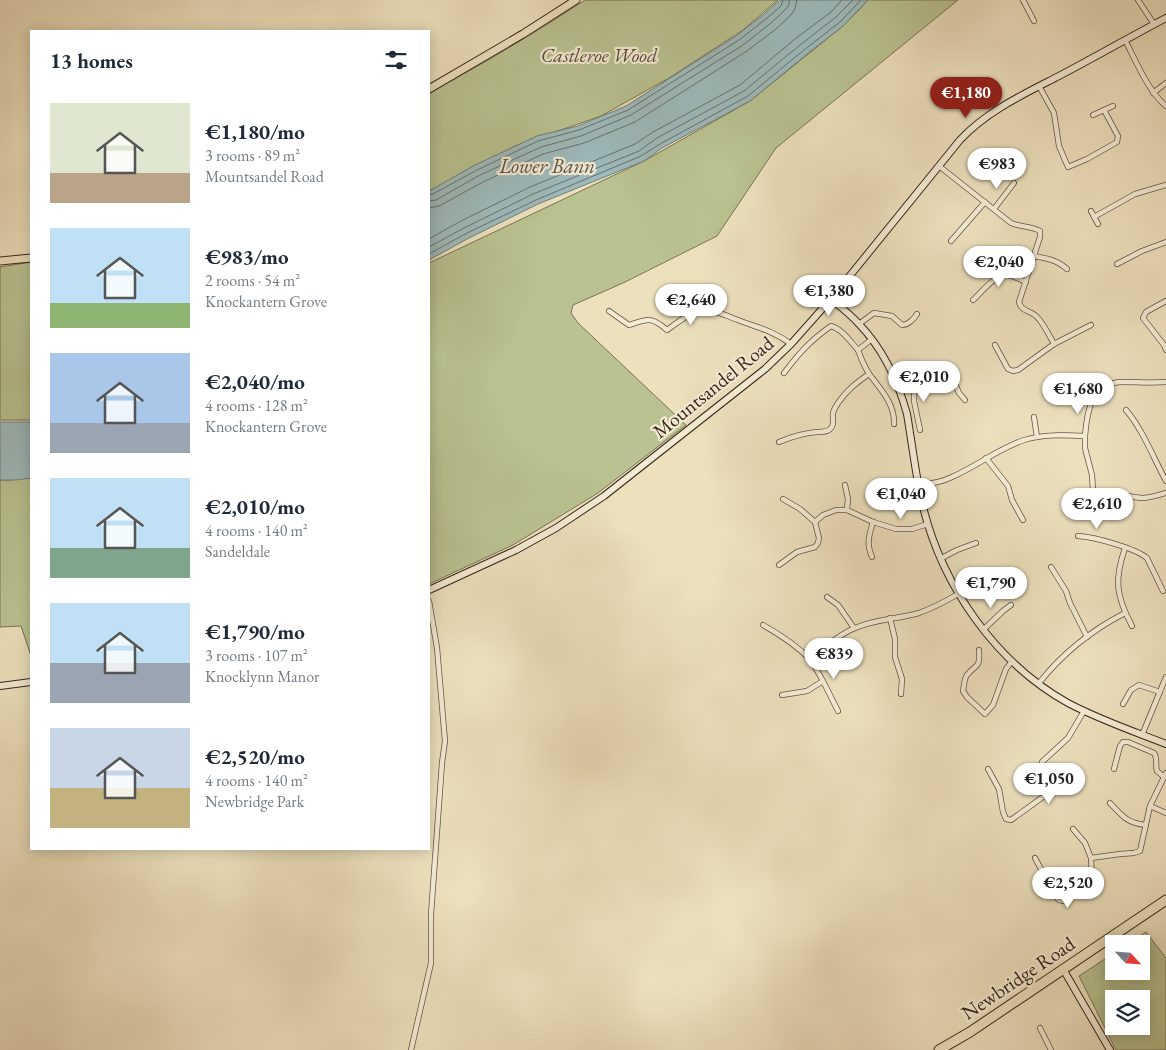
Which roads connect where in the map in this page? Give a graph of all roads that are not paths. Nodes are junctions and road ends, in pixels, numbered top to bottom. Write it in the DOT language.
graph roads {
  1 [pos="576,0"];
  2 [pos="1023,0"];
  3 [pos="1138,0"];
  4 [pos="1166,18"];
  5 [pos="1034,20"];
  6 [pos="1154,24"];
  7 [pos="1125,40"];
  8 [pos="1166,83"];
  9 [pos="1040,86"];
  10 [pos="430,88"];
  11 [pos="1154,93"];
  12 [pos="1113,106"];
  13 [pos="1166,106"];
  14 [pos="1104,110"];
  15 [pos="1093,115"];
  16 [pos="939,166"];
  17 [pos="1014,183"];
  18 [pos="1166,185"];
  19 [pos="985,202"];
  20 [pos="994,209"];
  21 [pos="1091,210"];
  22 [pos="1094,217"];
  23 [pos="1098,224"];
  24 [pos="952,241"];
  25 [pos="1166,242"];
  26 [pos="1033,256"];
  27 [pos="30,258"];
  28 [pos="0,261"];
  29 [pos="1117,264"];
  30 [pos="1067,269"];
  31 [pos="1026,282"];
  32 [pos="832,299"];
  33 [pos="973,300"];
  34 [pos="1166,301"];
  35 [pos="609,311"];
  36 [pos="918,314"];
  37 [pos="859,324"];
  38 [pos="1091,325"];
  39 [pos="872,339"];
  40 [pos="791,344"];
  41 [pos="1054,344"];
  42 [pos="995,345"];
  43 [pos="858,350"];
  44 [pos="1166,350"];
  45 [pos="784,373"];
  46 [pos="869,374"];
  47 [pos="914,381"];
  48 [pos="1166,382"];
  49 [pos="898,388"];
  50 [pos="965,400"];
  51 [pos="1126,410"];
  52 [pos="1034,417"];
  53 [pos="894,424"];
  54 [pos="920,430"];
  55 [pos="1085,436"];
  56 [pos="1037,437"];
  57 [pos="780,442"];
  58 [pos="986,458"];
  59 [pos="1166,481"];
  60 [pos="845,485"];
  61 [pos="919,485"];
  62 [pos="1093,491"];
  63 [pos="1166,493"];
  64 [pos="1068,496"];
  65 [pos="783,500"];
  66 [pos="847,510"];
  67 [pos="1023,520"];
  68 [pos="815,522"];
  69 [pos="873,522"];
  70 [pos="928,524"];
  71 [pos="1078,536"];
  72 [pos="976,543"];
  73 [pos="1125,548"];
  74 [pos="872,557"];
  75 [pos="940,559"];
  76 [pos="779,565"];
  77 [pos="1051,568"];
  78 [pos="430,590"];
  79 [pos="1164,591"];
  80 [pos="958,594"];
  81 [pos="827,597"];
  82 [pos="1011,605"];
  83 [pos="430,607"];
  84 [pos="1125,614"];
  85 [pos="890,618"];
  86 [pos="763,625"];
  87 [pos="1132,626"];
  88 [pos="854,628"];
  89 [pos="983,630"];
  90 [pos="1087,637"];
  91 [pos="979,650"];
  92 [pos="811,660"];
  93 [pos="1012,660"];
  94 [pos="1166,677"];
  95 [pos="823,681"];
  96 [pos="30,682"];
  97 [pos="1038,683"];
  98 [pos="0,686"];
  99 [pos="1160,692"];
  100 [pos="901,694"];
  101 [pos="782,695"];
  102 [pos="1123,704"];
  103 [pos="838,711"];
  104 [pos="1084,711"];
  105 [pos="1142,735"];
  106 [pos="1166,744"];
  107 [pos="1114,769"];
  108 [pos="988,770"];
  109 [pos="1165,775"];
  110 [pos="1110,803"];
  111 [pos="1150,806"];
  112 [pos="1166,813"];
  113 [pos="1146,825"];
  114 [pos="1073,830"];
  115 [pos="1035,858"];
  116 [pos="1091,858"];
  117 [pos="1166,900"];
  118 [pos="1063,969"];
  119 [pos="1040,1028"];
  120 [pos="411,1050"];
  121 [pos="939,1050"];
  122 [pos="1051,1050"];
  123 [pos="1110,1050"];
  1 -- 10 [label="main road"];
  2 -- 5 [label="street"];
  3 -- 6 [label="street"];
  4 -- 6 [label="street, Mountsandel Road"];
  6 -- 7 [label="street, Mountsandel Road"];
  7 -- 9 [label="street, Mountsandel Road"];
  7 -- 11 [label="street"];
  8 -- 11 [label="street"];
  9 -- 14 [label="street"];
  9 -- 16 [label="street, Mountsandel Road"];
  11 -- 13 [label="street"];
  12 -- 14 [label="street"];
  14 -- 15 [label="street"];
  16 -- 19 [label="street"];
  16 -- 32 [label="street, Mountsandel Road"];
  17 -- 20 [label="street"];
  18 -- 22 [label="street"];
  19 -- 20 [label="street"];
  19 -- 24 [label="street"];
  20 -- 26 [label="street"];
  21 -- 22 [label="street"];
  22 -- 23 [label="street"];
  25 -- 29 [label="street"];
  26 -- 30 [label="street"];
  26 -- 31 [label="street"];
  27 -- 28 [label="main road"];
  31 -- 33 [label="street"];
  31 -- 41 [label="street"];
  32 -- 37 [label="street"];
  32 -- 40 [label="street, Mountsandel Road"];
  34 -- 44 [label="street"];
  35 -- 40 [label="street"];
  36 -- 37 [label="street"];
  37 -- 39 [label="street"];
  38 -- 41 [label="street"];
  39 -- 43 [label="street"];
  39 -- 49 [label="street"];
  40 -- 78 [label="street, Mountsandel Road"];
  41 -- 42 [label="street"];
  43 -- 45 [label="street"];
  43 -- 46 [label="street"];
  46 -- 53 [label="street"];
  46 -- 57 [label="street"];
  47 -- 49 [label="street"];
  47 -- 50 [label="street"];
  47 -- 54 [label="street"];
  48 -- 55 [label="street"];
  49 -- 61 [label="street"];
  51 -- 59 [label="street"];
  52 -- 56 [label="street"];
  55 -- 56 [label="street"];
  55 -- 62 [label="street"];
  56 -- 58 [label="street"];
  58 -- 61 [label="street"];
  58 -- 67 [label="street"];
  60 -- 66 [label="street"];
  61 -- 70 [label="street"];
  62 -- 63 [label="street"];
  62 -- 64 [label="street"];
  65 -- 68 [label="street"];
  66 -- 68 [label="street"];
  66 -- 69 [label="street"];
  68 -- 76 [label="street"];
  69 -- 70 [label="street"];
  69 -- 74 [label="street"];
  70 -- 75 [label="street"];
  71 -- 73 [label="street"];
  72 -- 75 [label="street"];
  73 -- 79 [label="street"];
  73 -- 84 [label="street"];
  75 -- 80 [label="street"];
  77 -- 90 [label="street"];
  80 -- 85 [label="street"];
  80 -- 89 [label="street"];
  81 -- 88 [label="street"];
  82 -- 89 [label="street"];
  83 -- 120 [label="street"];
  84 -- 87 [label="street"];
  84 -- 90 [label="street"];
  85 -- 88 [label="street"];
  85 -- 100 [label="street"];
  86 -- 92 [label="street"];
  88 -- 92 [label="street"];
  89 -- 93 [label="street"];
  90 -- 97 [label="street"];
  91 -- 93 [label="street"];
  92 -- 95 [label="street"];
  93 -- 97 [label="street"];
  94 -- 99 [label="street"];
  95 -- 101 [label="street"];
  95 -- 103 [label="street"];
  96 -- 98 [label="street"];
  97 -- 104 [label="street"];
  99 -- 102 [label="street"];
  99 -- 105 [label="street"];
  104 -- 105 [label="street"];
  104 -- 108 [label="street"];
  105 -- 106 [label="street"];
  107 -- 109 [label="street"];
  109 -- 111 [label="street"];
  110 -- 113 [label="street"];
  111 -- 112 [label="street"];
  111 -- 113 [label="street"];
  113 -- 116 [label="street"];
  114 -- 116 [label="street"];
  115 -- 116 [label="street"];
  117 -- 118 [label="highway, Newbridge Road"];
  118 -- 121 [label="highway, Newbridge Road"];
  118 -- 123 [label="street"];
  119 -- 122 [label="street"];
}
